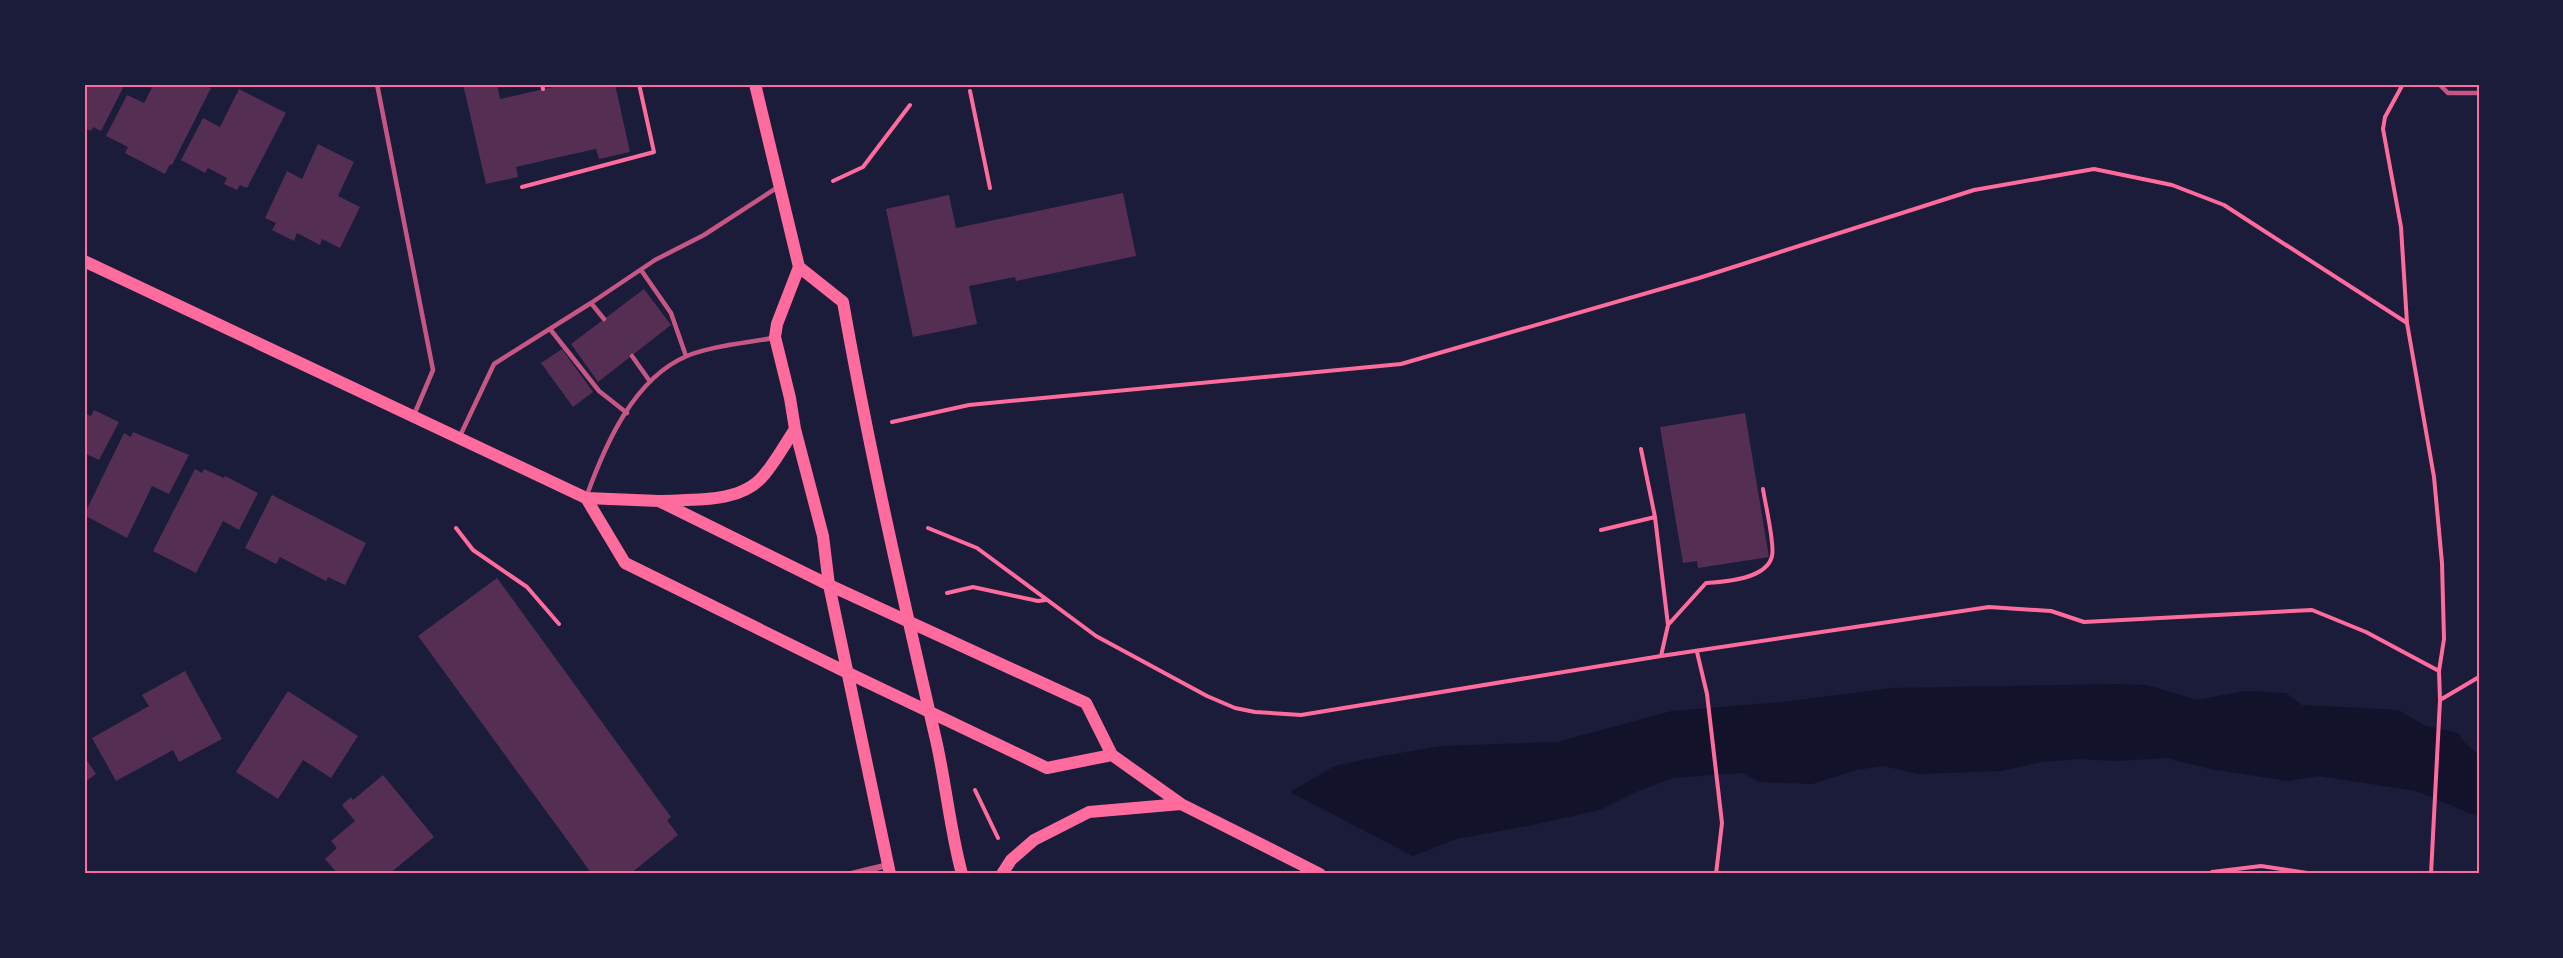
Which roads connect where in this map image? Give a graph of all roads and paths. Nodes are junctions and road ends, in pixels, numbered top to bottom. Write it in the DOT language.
graph roads {
  1 [pos="377,84"];
  2 [pos="639,84"];
  3 [pos="754,84"];
  4 [pos="2403,84"];
  5 [pos="2439,84"];
  6 [pos="970,92"];
  7 [pos="2479,93"];
  8 [pos="910,105"];
  9 [pos="833,181"];
  10 [pos="779,186"];
  11 [pos="522,187"];
  12 [pos="990,188"];
  13 [pos="84,261"];
  14 [pos="799,267"];
  15 [pos="641,270"];
  16 [pos="591,303"];
  17 [pos="604,319"];
  18 [pos="2407,323"];
  19 [pos="550,329"];
  20 [pos="775,337"];
  21 [pos="632,356"];
  22 [pos="686,356"];
  23 [pos="649,380"];
  24 [pos="627,412"];
  25 [pos="412,418"];
  26 [pos="894,421"];
  27 [pos="795,429"];
  28 [pos="459,439"];
  29 [pos="1641,448"];
  30 [pos="1763,489"];
  31 [pos="586,498"];
  32 [pos="659,501"];
  33 [pos="1654,517"];
  34 [pos="456,528"];
  35 [pos="928,528"];
  36 [pos="1601,530"];
  37 [pos="829,585"];
  38 [pos="947,593"];
  39 [pos="1047,599"];
  40 [pos="907,620"];
  41 [pos="559,624"];
  42 [pos="1668,625"];
  43 [pos="1697,652"];
  44 [pos="1661,656"];
  45 [pos="2439,671"];
  46 [pos="846,672"];
  47 [pos="2479,677"];
  48 [pos="2440,700"];
  49 [pos="929,711"];
  50 [pos="1112,755"];
  51 [pos="972,784"];
  52 [pos="1181,804"];
  53 [pos="999,842"];
  54 [pos="889,869"];
  55 [pos="2212,872"];
  56 [pos="2290,872"];
  57 [pos="851,874"];
  58 [pos="962,874"];
  59 [pos="1002,874"];
  60 [pos="1320,874"];
  61 [pos="1716,874"];
  62 [pos="2314,874"];
  63 [pos="2431,874"];
  1 -- 25 [label="lane"];
  2 -- 11 [label="path"];
  3 -- 10 [label="main road"];
  4 -- 18 [label="path"];
  5 -- 7 [label="lane"];
  6 -- 12 [label="path"];
  8 -- 9 [label="path"];
  10 -- 14 [label="main road"];
  10 -- 15 [label="lane"];
  13 -- 25 [label="main road"];
  14 -- 20 [label="main road"];
  14 -- 40 [label="main road"];
  15 -- 16 [label="lane"];
  15 -- 22 [label="lane"];
  16 -- 17 [label="lane"];
  16 -- 19 [label="lane"];
  18 -- 26 [label="path"];
  18 -- 45 [label="path"];
  19 -- 24 [label="lane"];
  19 -- 28 [label="lane"];
  20 -- 22 [label="lane"];
  20 -- 27 [label="main road"];
  21 -- 23 [label="lane"];
  22 -- 23 [label="lane"];
  23 -- 24 [label="lane"];
  24 -- 31 [label="lane"];
  25 -- 28 [label="main road"];
  27 -- 32 [label="main road"];
  27 -- 37 [label="main road"];
  28 -- 31 [label="main road"];
  29 -- 33 [label="path"];
  30 -- 42 [label="path"];
  31 -- 32 [label="main road"];
  31 -- 46 [label="main road"];
  32 -- 37 [label="main road"];
  33 -- 36 [label="path"];
  33 -- 42 [label="path"];
  34 -- 41 [label="path"];
  35 -- 39 [label="path"];
  37 -- 40 [label="main road"];
  37 -- 46 [label="main road"];
  38 -- 39 [label="path"];
  39 -- 44 [label="path"];
  40 -- 49 [label="main road"];
  40 -- 50 [label="main road"];
  42 -- 44 [label="path"];
  43 -- 44 [label="path"];
  43 -- 45 [label="path"];
  43 -- 61 [label="path"];
  45 -- 48 [label="path"];
  46 -- 49 [label="main road"];
  46 -- 54 [label="main road"];
  47 -- 48 [label="path"];
  48 -- 63 [label="path"];
  49 -- 50 [label="main road"];
  49 -- 58 [label="main road"];
  50 -- 52 [label="main road"];
  51 -- 53 [label="path"];
  52 -- 59 [label="main road"];
  52 -- 60 [label="main road"];
  54 -- 57 [label="street"];
  55 -- 56 [label="path"];
  56 -- 62 [label="path"];
}
